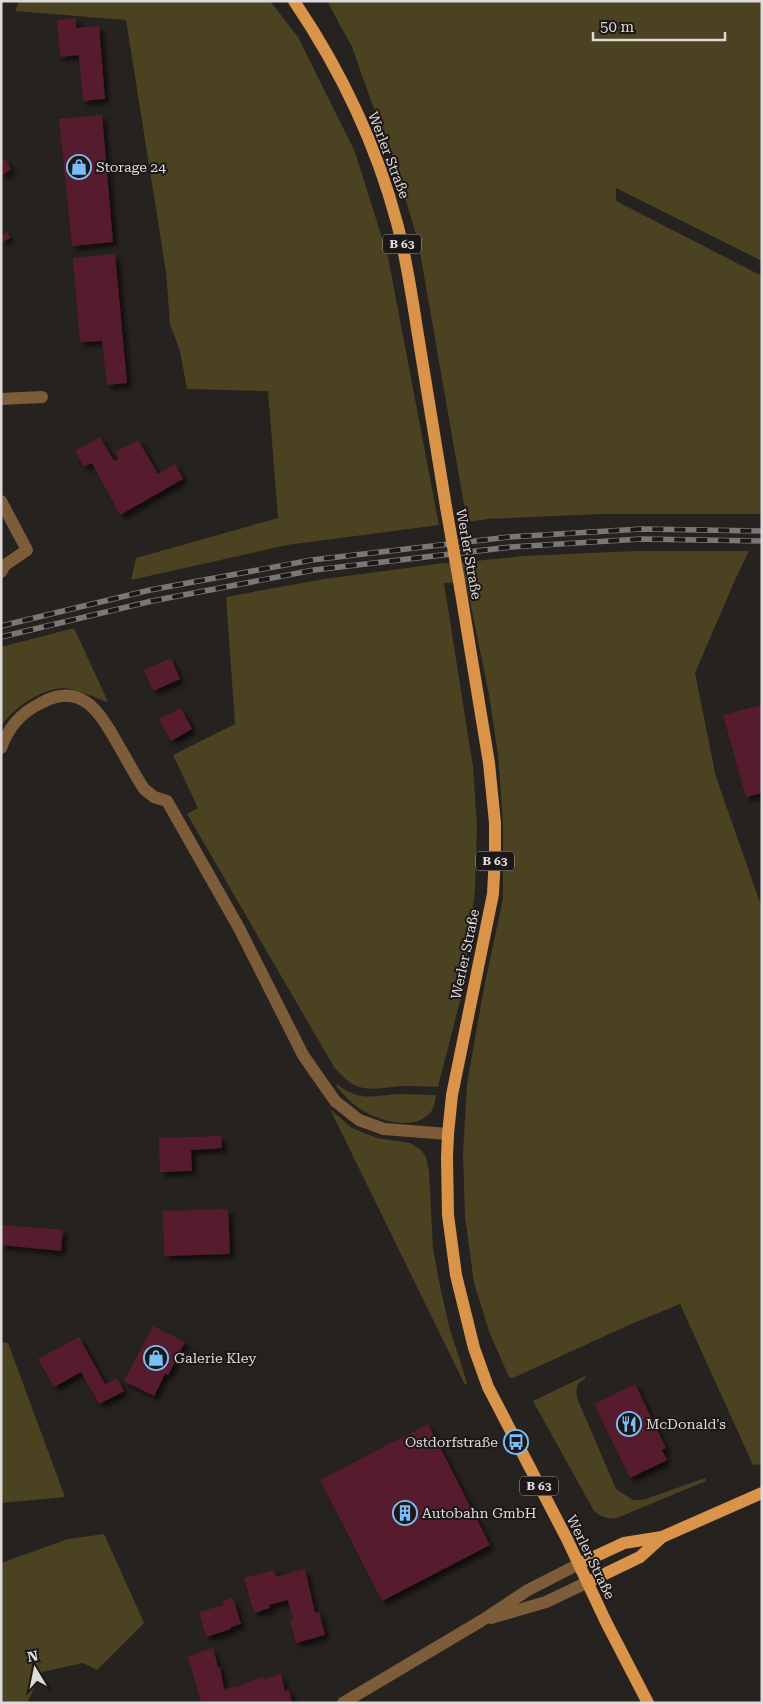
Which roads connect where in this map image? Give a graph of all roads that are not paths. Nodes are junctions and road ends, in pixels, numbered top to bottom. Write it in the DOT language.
graph roads {
  1 [pos="294,1"];
  2 [pos="42,398"];
  3 [pos="1,399"];
  4 [pos="1,501"];
  5 [pos="1,572"];
  6 [pos="1,748"];
  7 [pos="448,1134"];
  8 [pos="762,1494"];
  9 [pos="662,1537"];
  10 [pos="579,1564"];
  11 [pos="588,1582"];
  12 [pos="482,1621"];
  13 [pos="343,1703"];
  14 [pos="648,1703"];
  1 -- 7 [label="main road, Werler Straße / B 63, bridge"];
  2 -- 3 [label="street"];
  4 -- 5 [label="street"];
  6 -- 7 [label="street"];
  7 -- 10 [label="main road, Werler Straße / B 63"];
  8 -- 9 [label="main road"];
  9 -- 10 [label="main road"];
  9 -- 11 [label="main road"];
  10 -- 11 [label="main road, Werler Straße / B 63"];
  10 -- 12 [label="street"];
  11 -- 12 [label="street"];
  11 -- 14 [label="main road, Werler Straße / B 63"];
  12 -- 13 [label="street"];
}
